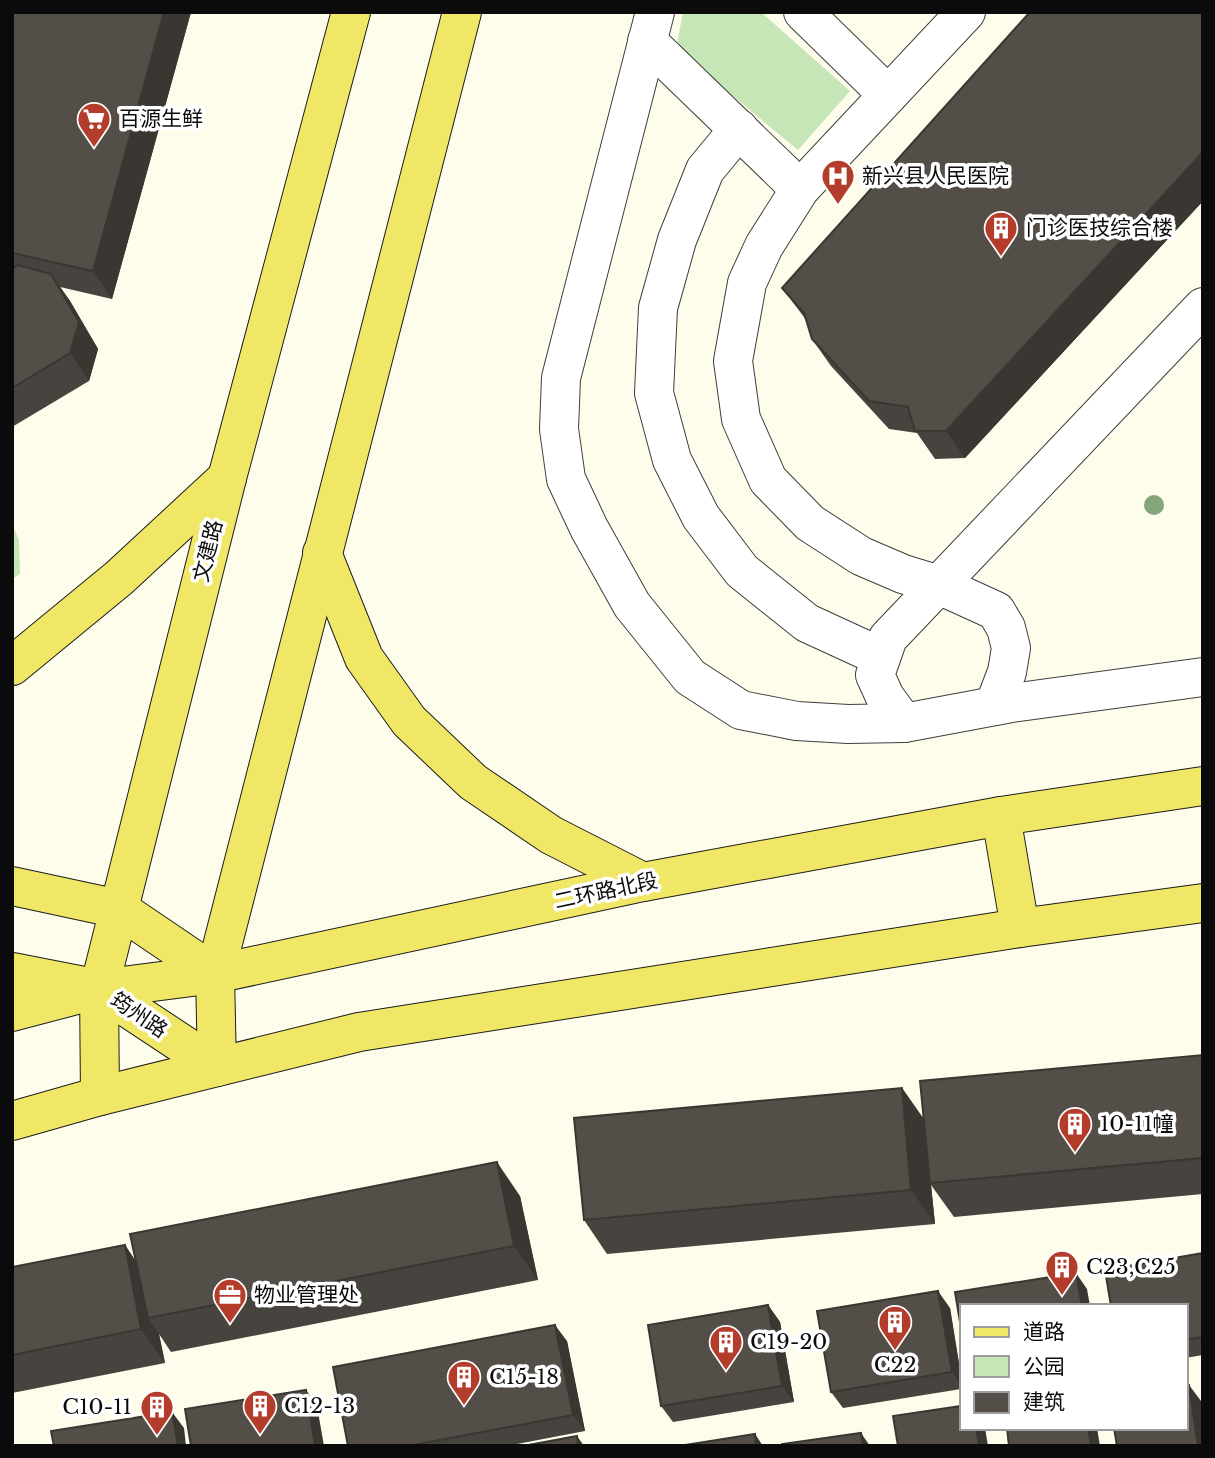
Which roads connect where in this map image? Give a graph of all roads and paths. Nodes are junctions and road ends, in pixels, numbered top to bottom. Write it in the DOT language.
graph roads {
  1 [pos="351,12"];
  2 [pos="462,12"];
  3 [pos="803,12"];
  4 [pos="966,12"];
  5 [pos="651,27"];
  6 [pos="888,95"];
  7 [pos="739,129"];
  8 [pos="800,188"];
  9 [pos="1203,307"];
  10 [pos="227,478"];
  11 [pos="322,553"];
  12 [pos="939,585"];
  13 [pos="881,657"];
  14 [pos="12,666"];
  15 [pos="1203,677"];
  16 [pos="994,706"];
  17 [pos="904,723"];
  18 [pos="1203,786"];
  19 [pos="1000,816"];
  20 [pos="643,882"];
  21 [pos="12,887"];
  22 [pos="1203,903"];
  23 [pos="119,909"];
  24 [pos="1020,928"];
  25 [pos="12,972"];
  26 [pos="215,974"];
  27 [pos="99,989"];
  28 [pos="12,1012"];
  29 [pos="217,1067"];
  30 [pos="100,1096"];
  31 [pos="12,1121"];
  1 -- 10 [label="main road, 文建路"];
  2 -- 11 [label="main road"];
  3 -- 6 [label="lane"];
  4 -- 6 [label="lane"];
  5 -- 7 [label="lane"];
  5 -- 17 [label="lane"];
  6 -- 8 [label="lane"];
  7 -- 8 [label="lane"];
  7 -- 13 [label="lane"];
  8 -- 12 [label="lane"];
  9 -- 12 [label="lane"];
  10 -- 14 [label="main road"];
  10 -- 23 [label="main road, 文建路"];
  11 -- 20 [label="main road"];
  11 -- 26 [label="main road"];
  12 -- 13 [label="lane"];
  12 -- 16 [label="lane"];
  13 -- 17 [label="lane"];
  15 -- 16 [label="lane"];
  16 -- 17 [label="lane"];
  18 -- 19 [label="main road, 二环路北段"];
  19 -- 20 [label="main road, 二环路北段"];
  19 -- 24 [label="main road"];
  20 -- 26 [label="main road, 二环路北段"];
  21 -- 23 [label="main road"];
  22 -- 24 [label="main road"];
  23 -- 26 [label="main road"];
  23 -- 27 [label="main road, 文建路"];
  24 -- 29 [label="main road"];
  25 -- 27 [label="main road, 筠州路"];
  26 -- 27 [label="main road, 二环路北段"];
  26 -- 29 [label="main road"];
  27 -- 28 [label="main road, 二环路北段"];
  27 -- 29 [label="main road, 筠州路"];
  27 -- 30 [label="main road, 文建路"];
  29 -- 30 [label="main road"];
  30 -- 31 [label="main road"];
}
